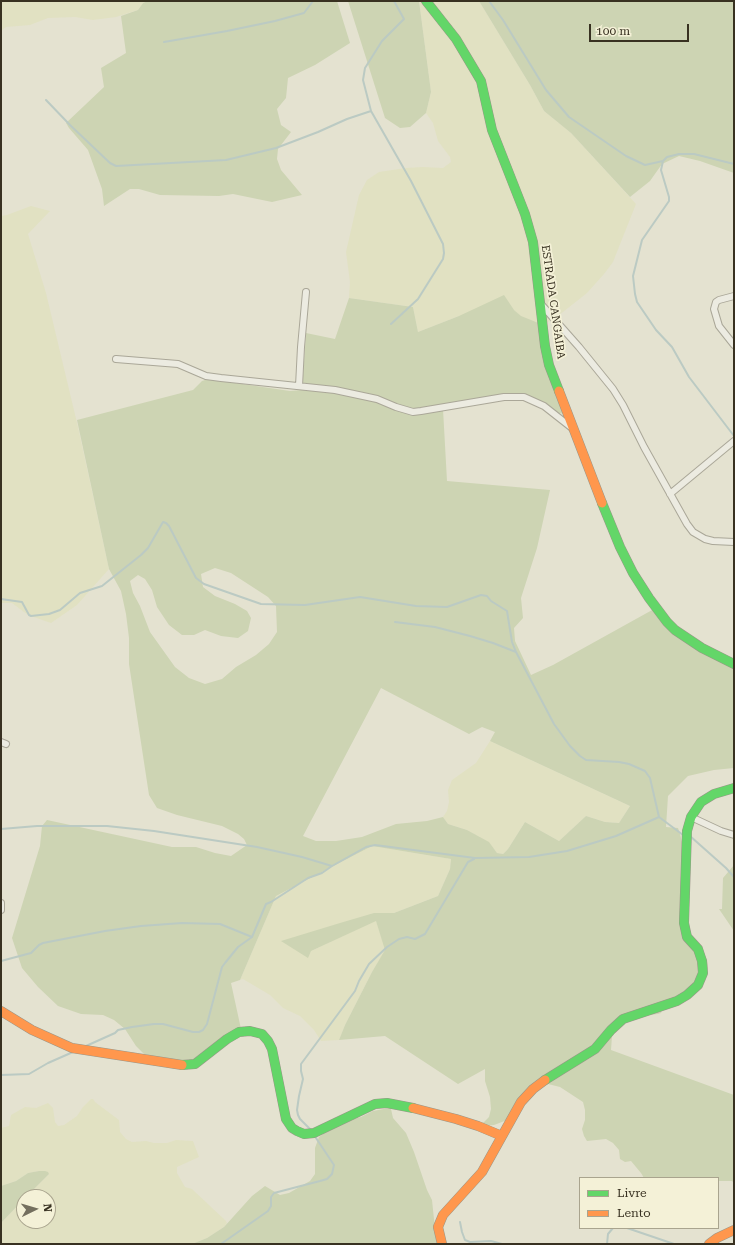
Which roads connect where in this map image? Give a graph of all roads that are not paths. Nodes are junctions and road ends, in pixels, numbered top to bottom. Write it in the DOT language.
graph roads {
  1 [pos="426,1"];
  2 [pos="306,292"];
  3 [pos="734,296"];
  4 [pos="540,303"];
  5 [pos="734,345"];
  6 [pos="116,360"];
  7 [pos="299,386"];
  8 [pos="573,428"];
  9 [pos="734,441"];
  10 [pos="670,494"];
  11 [pos="734,542"];
  12 [pos="734,664"];
  13 [pos="734,788"];
  14 [pos="691,817"];
  15 [pos="734,835"];
  16 [pos="1,902"];
  17 [pos="1,910"];
  18 [pos="1,1011"];
  19 [pos="502,1136"];
  20 [pos="734,1230"];
  21 [pos="442,1244"];
  22 [pos="710,1244"];
  1 -- 4 [label="street, ESTRADA CANGAIBA"];
  2 -- 7 [label="street"];
  3 -- 5 [label="street"];
  4 -- 8 [label="street, ESTRADA CANGAIBA"];
  4 -- 10 [label="street"];
  6 -- 7 [label="street"];
  7 -- 8 [label="street"];
  8 -- 12 [label="street, ESTRADA CANGAIBA"];
  9 -- 10 [label="street"];
  10 -- 11 [label="street"];
  13 -- 14 [label="street"];
  14 -- 15 [label="street"];
  14 -- 19 [label="street"];
  16 -- 17 [label="street"];
  18 -- 19 [label="street"];
  19 -- 21 [label="street"];
  20 -- 22 [label="street"];
}
